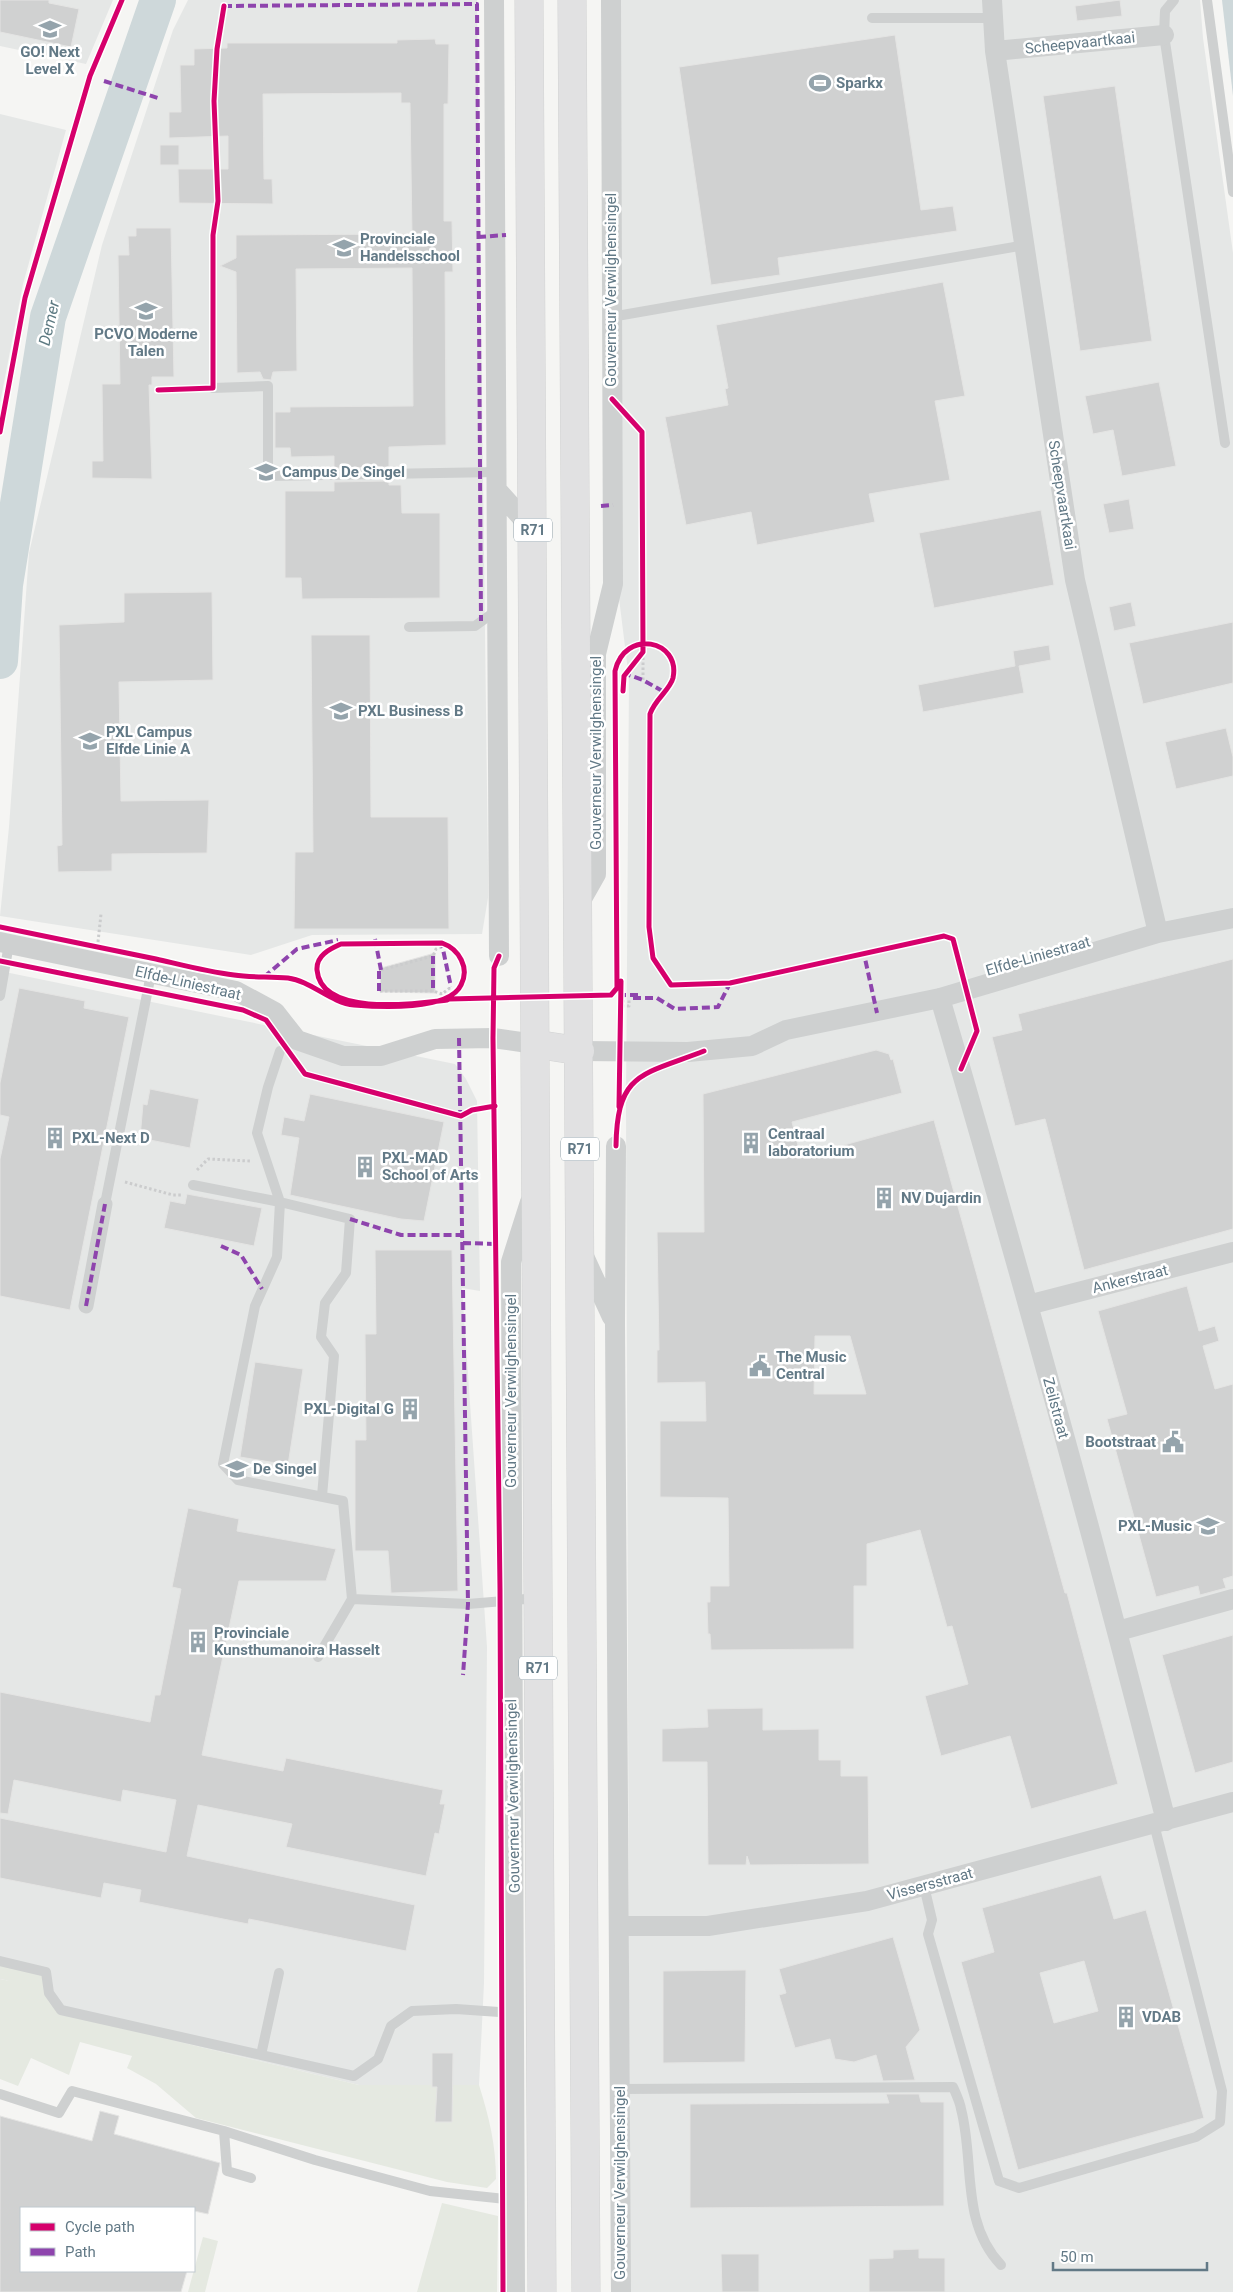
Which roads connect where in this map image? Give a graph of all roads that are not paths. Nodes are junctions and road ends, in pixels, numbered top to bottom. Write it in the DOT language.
graph roads {
  1 [pos="494,0"];
  2 [pos="529,0"];
  3 [pos="572,0"];
  4 [pos="611,0"];
  5 [pos="1174,0"];
  6 [pos="1207,0"];
  7 [pos="992,9"];
  8 [pos="872,18"];
  9 [pos="1164,34"];
  10 [pos="995,51"];
  11 [pos="1233,192"];
  12 [pos="1025,245"];
  13 [pos="611,317"];
  14 [pos="214,388"];
  15 [pos="1225,443"];
  16 [pos="497,481"];
  17 [pos="533,530"];
  18 [pos="498,610"];
  19 [pos="409,627"];
  20 [pos="579,904"];
  21 [pos="1233,918"];
  22 [pos="1158,933"];
  23 [pos="5,943"];
  24 [pos="499,956"];
  25 [pos="151,974"];
  26 [pos="0,996"];
  27 [pos="940,998"];
  28 [pos="535,1044"];
  29 [pos="280,1051"];
  30 [pos="580,1051"];
  31 [pos="616,1146"];
  32 [pos="536,1183"];
  33 [pos="193,1184"];
  34 [pos="280,1202"];
  35 [pos="106,1204"];
  36 [pos="579,1246"];
  37 [pos="1233,1252"];
  38 [pos="1028,1305"];
  39 [pos="86,1306"];
  40 [pos="615,1323"];
  41 [pos="322,1496"];
  42 [pos="538,1598"];
  43 [pos="352,1599"];
  44 [pos="1233,1599"];
  45 [pos="511,1601"];
  46 [pos="1118,1631"];
  47 [pos="318,1657"];
  48 [pos="1233,1802"];
  49 [pos="1160,1822"];
  50 [pos="924,1886"];
  51 [pos="619,1926"];
  52 [pos="0,1961"];
  53 [pos="279,1973"];
  54 [pos="515,2012"];
  55 [pos="261,2055"];
  56 [pos="620,2089"];
  57 [pos="0,2094"];
  58 [pos="224,2131"];
  59 [pos="251,2178"];
  60 [pos="515,2200"];
  61 [pos="1001,2265"];
  62 [pos="515,2292"];
  63 [pos="542,2292"];
  64 [pos="586,2292"];
  65 [pos="621,2292"];
  1 -- 16 [label="street"];
  2 -- 17 [label="highway, Gouverneur Verwilghensingel / R71"];
  3 -- 20 [label="highway, Gouverneur Verwilghensingel / R71"];
  4 -- 13 [label="street, Gouverneur Verwilghensingel"];
  5 -- 9 [label="lane"];
  6 -- 11 [label="lane"];
  7 -- 8 [label="lane"];
  7 -- 10 [label="street, Scheepvaartkaai"];
  9 -- 10 [label="street, Scheepvaartkaai"];
  9 -- 15 [label="lane"];
  10 -- 12 [label="street, Scheepvaartkaai"];
  12 -- 13 [label="lane"];
  12 -- 22 [label="street, Scheepvaartkaai"];
  13 -- 20 [label="street, Gouverneur Verwilghensingel"];
  14 -- 16 [label="lane"];
  16 -- 17 [label="street"];
  16 -- 18 [label="street"];
  17 -- 28 [label="highway, Gouverneur Verwilghensingel / R71"];
  18 -- 19 [label="lane"];
  18 -- 24 [label="street"];
  20 -- 30 [label="highway, Gouverneur Verwilghensingel / R71"];
  21 -- 22 [label="street, Elfde-Liniestraat"];
  22 -- 27 [label="street, Elfde-Liniestraat"];
  23 -- 25 [label="street, Elfde-Liniestraat"];
  23 -- 26 [label="lane"];
  25 -- 28 [label="street, Elfde-Liniestraat"];
  25 -- 35 [label="lane"];
  27 -- 30 [label="street, Elfde-Liniestraat"];
  27 -- 38 [label="street, Zeilstraat"];
  28 -- 30 [label="highway"];
  28 -- 32 [label="highway, Gouverneur Verwilghensingel / R71"];
  29 -- 34 [label="lane"];
  30 -- 36 [label="highway, Gouverneur Verwilghensingel / R71"];
  31 -- 40 [label="street, Gouverneur Verwilghensingel"];
  32 -- 42 [label="highway, Gouverneur Verwilghensingel / R71"];
  32 -- 45 [label="street, Gouverneur Verwilghensingel"];
  33 -- 34 [label="lane"];
  34 -- 41 [label="lane"];
  34 -- 41 [label="lane"];
  35 -- 39 [label="street"];
  36 -- 40 [label="street, Gouverneur Verwilghensingel"];
  36 -- 64 [label="highway, Gouverneur Verwilghensingel / R71"];
  37 -- 38 [label="street, Ankerstraat"];
  38 -- 46 [label="street, Zeilstraat"];
  40 -- 51 [label="street, Gouverneur Verwilghensingel"];
  41 -- 43 [label="lane"];
  42 -- 45 [label="lane"];
  42 -- 63 [label="highway, Gouverneur Verwilghensingel / R71"];
  43 -- 45 [label="lane"];
  43 -- 47 [label="lane"];
  44 -- 46 [label="street"];
  45 -- 54 [label="street, Gouverneur Verwilghensingel"];
  46 -- 49 [label="street, Zeilstraat"];
  48 -- 49 [label="street, Vissersstraat"];
  49 -- 50 [label="street, Vissersstraat"];
  49 -- 50 [label="lane"];
  50 -- 51 [label="street, Vissersstraat"];
  51 -- 56 [label="street, Gouverneur Verwilghensingel"];
  52 -- 55 [label="lane"];
  53 -- 55 [label="lane"];
  54 -- 55 [label="lane"];
  54 -- 60 [label="street, Gouverneur Verwilghensingel"];
  56 -- 61 [label="lane"];
  56 -- 65 [label="street, Gouverneur Verwilghensingel"];
  57 -- 58 [label="lane"];
  58 -- 59 [label="lane"];
  58 -- 60 [label="lane"];
  60 -- 62 [label="street, Gouverneur Verwilghensingel"];
}
